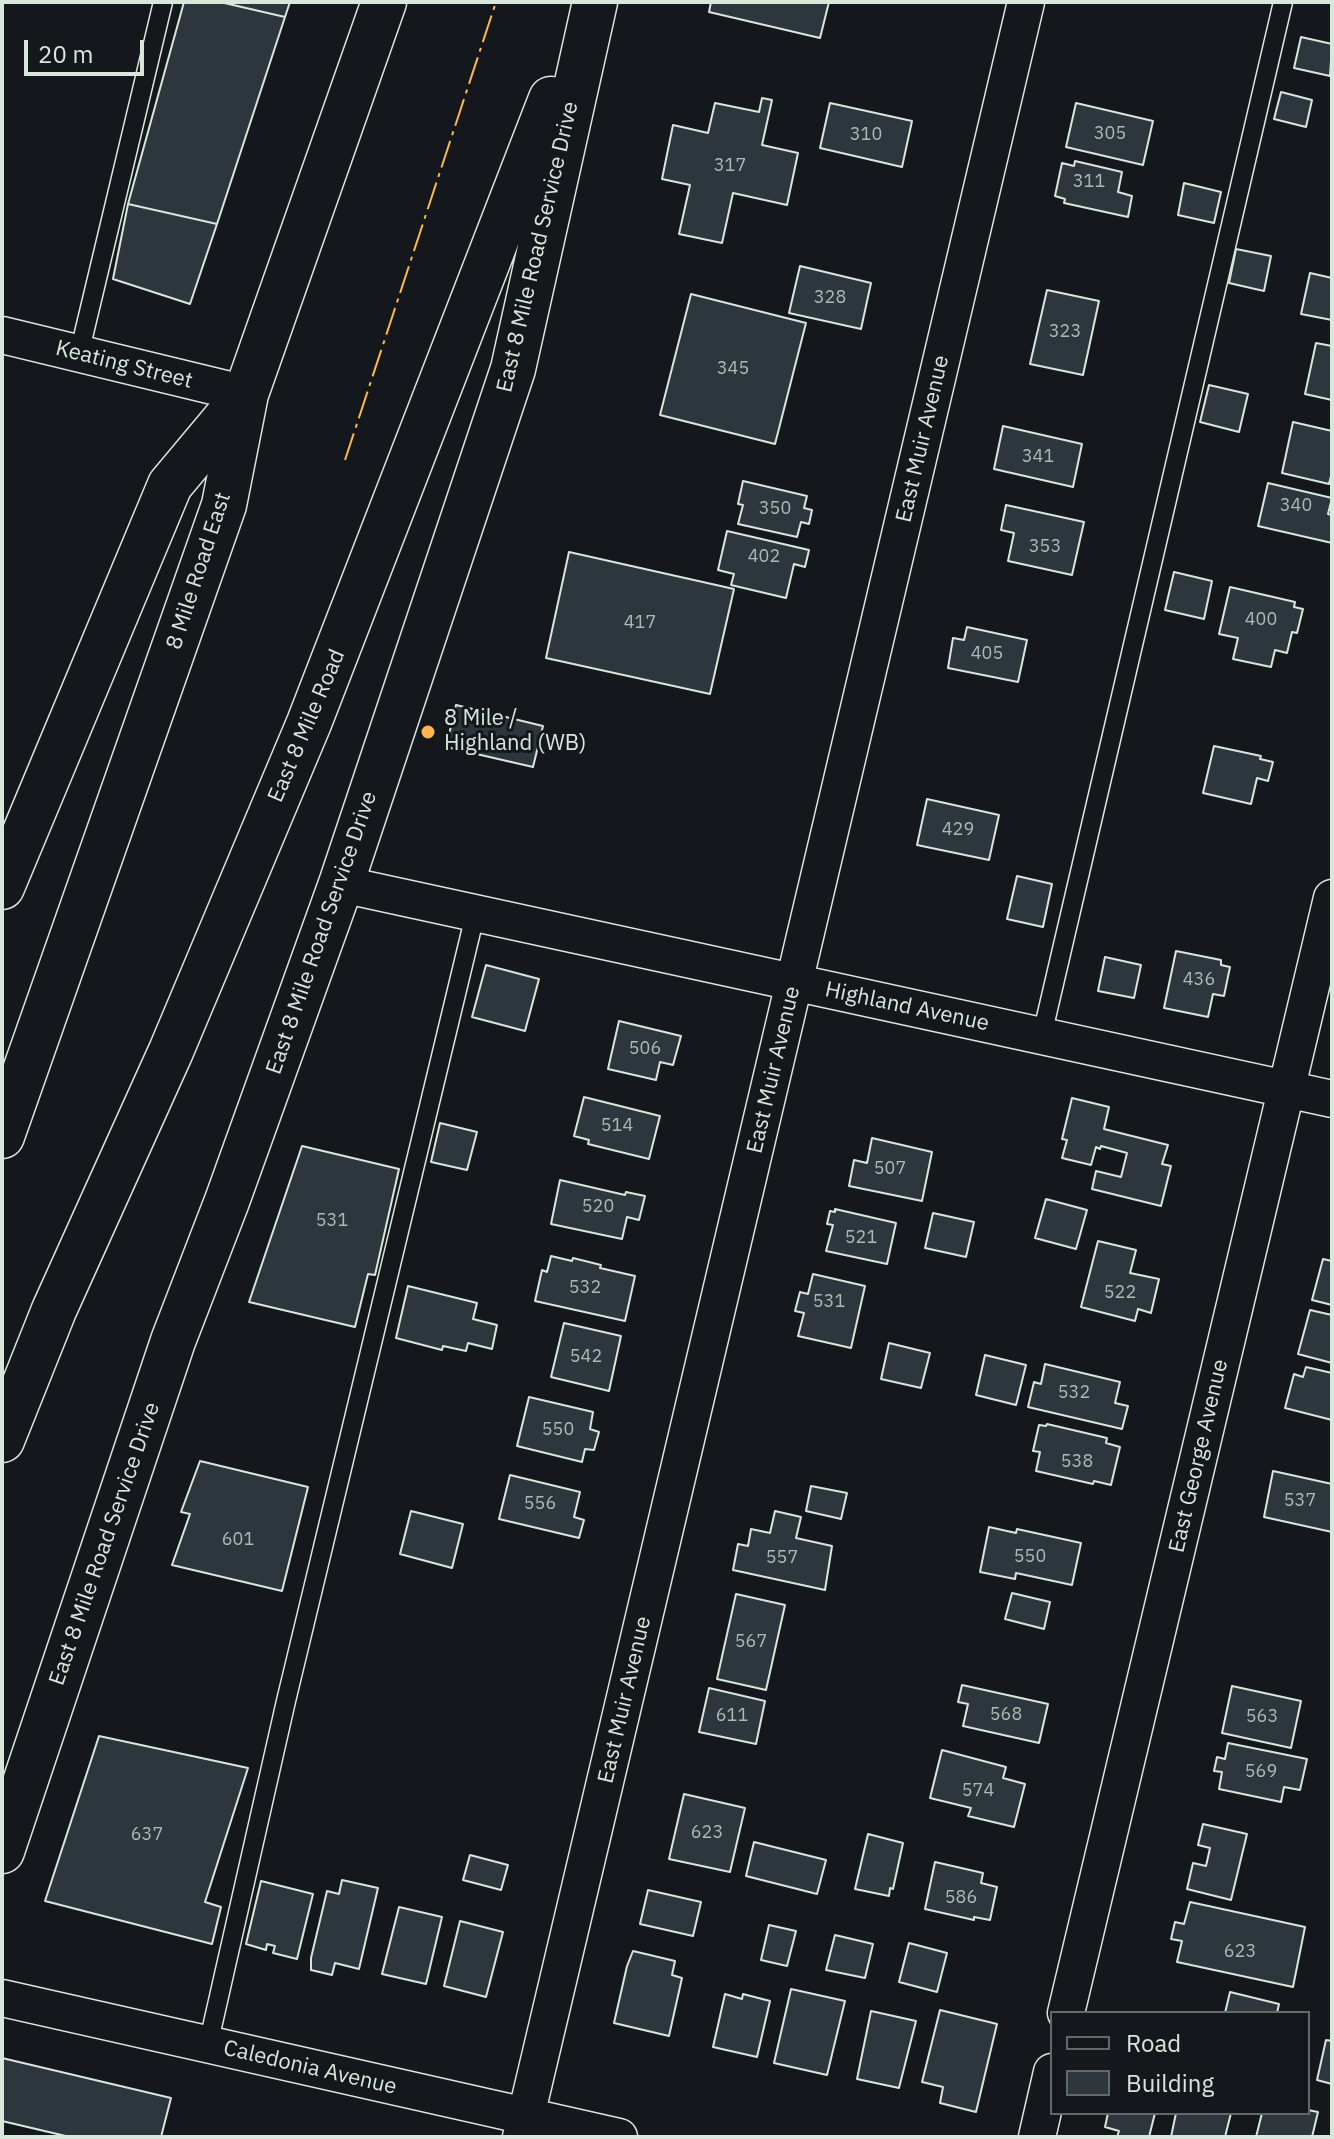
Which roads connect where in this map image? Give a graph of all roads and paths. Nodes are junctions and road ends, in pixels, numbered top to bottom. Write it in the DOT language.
graph roads {
  1 [pos="163,2"];
  2 [pos="384,2"];
  3 [pos="589,2"];
  4 [pos="595,2"];
  5 [pos="1026,2"];
  6 [pos="1283,2"];
  7 [pos="2,335"];
  8 [pos="79,354"];
  9 [pos="246,394"];
  10 [pos="341,884"];
  11 [pos="2,887"];
  12 [pos="1332,898"];
  13 [pos="475,915"];
  14 [pos="795,984"];
  15 [pos="1042,1035"];
  16 [pos="1287,1089"];
  17 [pos="1332,1099"];
  18 [pos="2,1136"];
  19 [pos="2,1440"];
  20 [pos="2,1851"];
  21 [pos="2,1998"];
  22 [pos="1066,2011"];
  23 [pos="208,2045"];
  24 [pos="1050,2081"];
  25 [pos="523,2126"];
  26 [pos="619,2137"];
  27 [pos="1037,2137"];
  1 -- 8 [label="lane"];
  2 -- 9 [label="highway, 8 Mile Road East"];
  3 -- 19 [label="highway, East 8 Mile Road"];
  4 -- 10 [label="highway, East 8 Mile Road Service Drive"];
  5 -- 14 [label="street, East Muir Avenue"];
  6 -- 15 [label="lane"];
  7 -- 8 [label="street, Keating Street"];
  8 -- 9 [label="street, Keating Street"];
  9 -- 11 [label="highway"];
  9 -- 18 [label="highway, 8 Mile Road East"];
  10 -- 13 [label="street, Highland Avenue"];
  10 -- 20 [label="highway, East 8 Mile Road Service Drive"];
  12 -- 16 [label="street, East George Avenue"];
  13 -- 14 [label="street, Highland Avenue"];
  13 -- 23 [label="lane"];
  14 -- 15 [label="street, Highland Avenue"];
  14 -- 25 [label="street, East Muir Avenue"];
  15 -- 16 [label="street, Highland Avenue"];
  16 -- 17 [label="street, Highland Avenue"];
  16 -- 22 [label="street, East George Avenue"];
  21 -- 23 [label="street, Caledonia Avenue"];
  23 -- 25 [label="street, Caledonia Avenue"];
  24 -- 27 [label="street"];
  25 -- 26 [label="street, Caledonia Avenue"];
}
